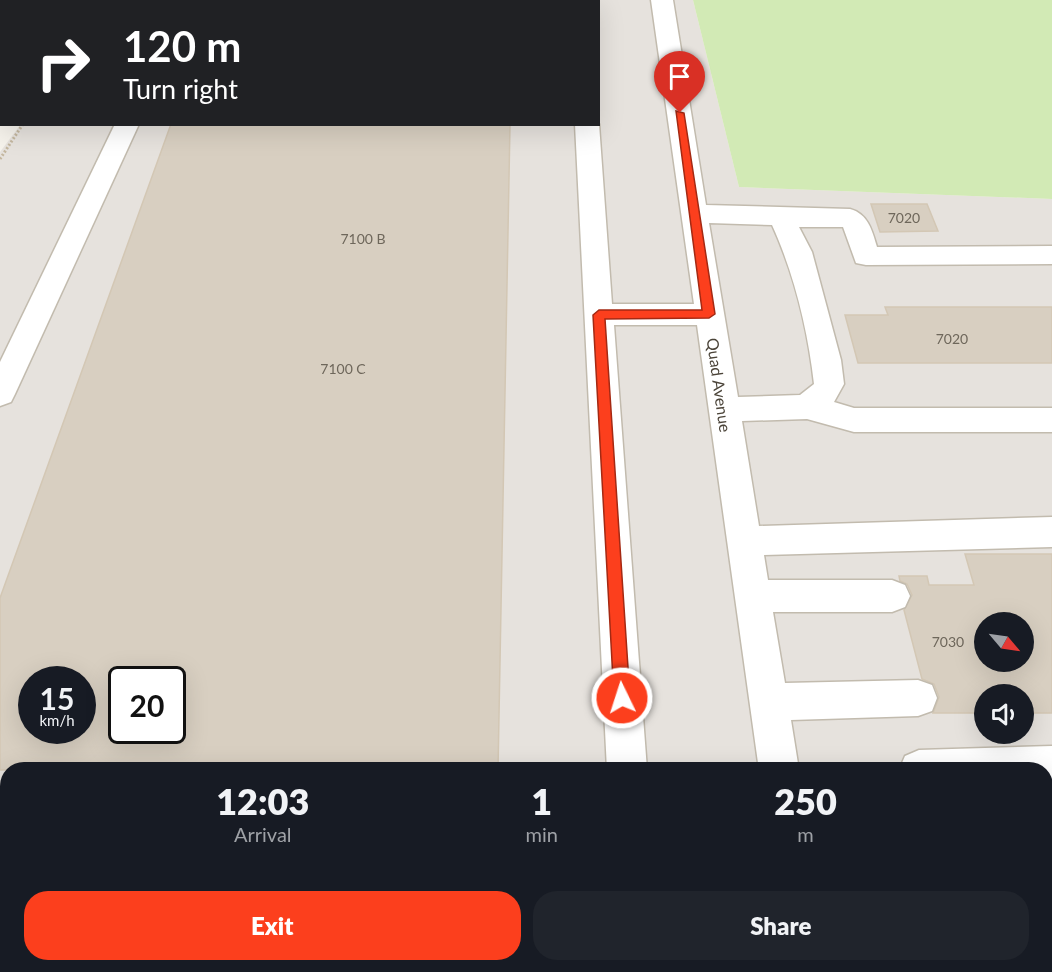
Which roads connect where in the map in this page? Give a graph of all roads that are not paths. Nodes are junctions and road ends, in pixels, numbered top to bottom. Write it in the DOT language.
graph roads {
  1 [pos="662,0"];
  2 [pos="126,126"];
  3 [pos="587,126"];
  4 [pos="694,214"];
  5 [pos="782,218"];
  6 [pos="1052,255"];
  7 [pos="709,314"];
  8 [pos="599,315"];
  9 [pos="0,394"];
  10 [pos="807,408"];
  11 [pos="723,410"];
  12 [pos="1052,420"];
  13 [pos="1052,532"];
  14 [pos="743,541"];
  15 [pos="752,596"];
  16 [pos="892,596"];
  17 [pos="918,698"];
  18 [pos="768,702"];
  19 [pos="627,762"];
  20 [pos="778,762"];
  1 -- 4 [label="street, Quad Avenue"];
  2 -- 9 [label="street"];
  3 -- 8 [label="street"];
  4 -- 5 [label="street"];
  4 -- 7 [label="street, Quad Avenue"];
  5 -- 6 [label="street"];
  5 -- 10 [label="street"];
  7 -- 8 [label="street"];
  7 -- 11 [label="street, Quad Avenue"];
  8 -- 19 [label="street"];
  10 -- 11 [label="street"];
  10 -- 12 [label="street"];
  11 -- 14 [label="street, Quad Avenue"];
  13 -- 14 [label="street"];
  14 -- 15 [label="street, Quad Avenue"];
  15 -- 16 [label="street"];
  15 -- 18 [label="street, Quad Avenue"];
  17 -- 18 [label="street"];
  18 -- 20 [label="street, Quad Avenue"];
}
